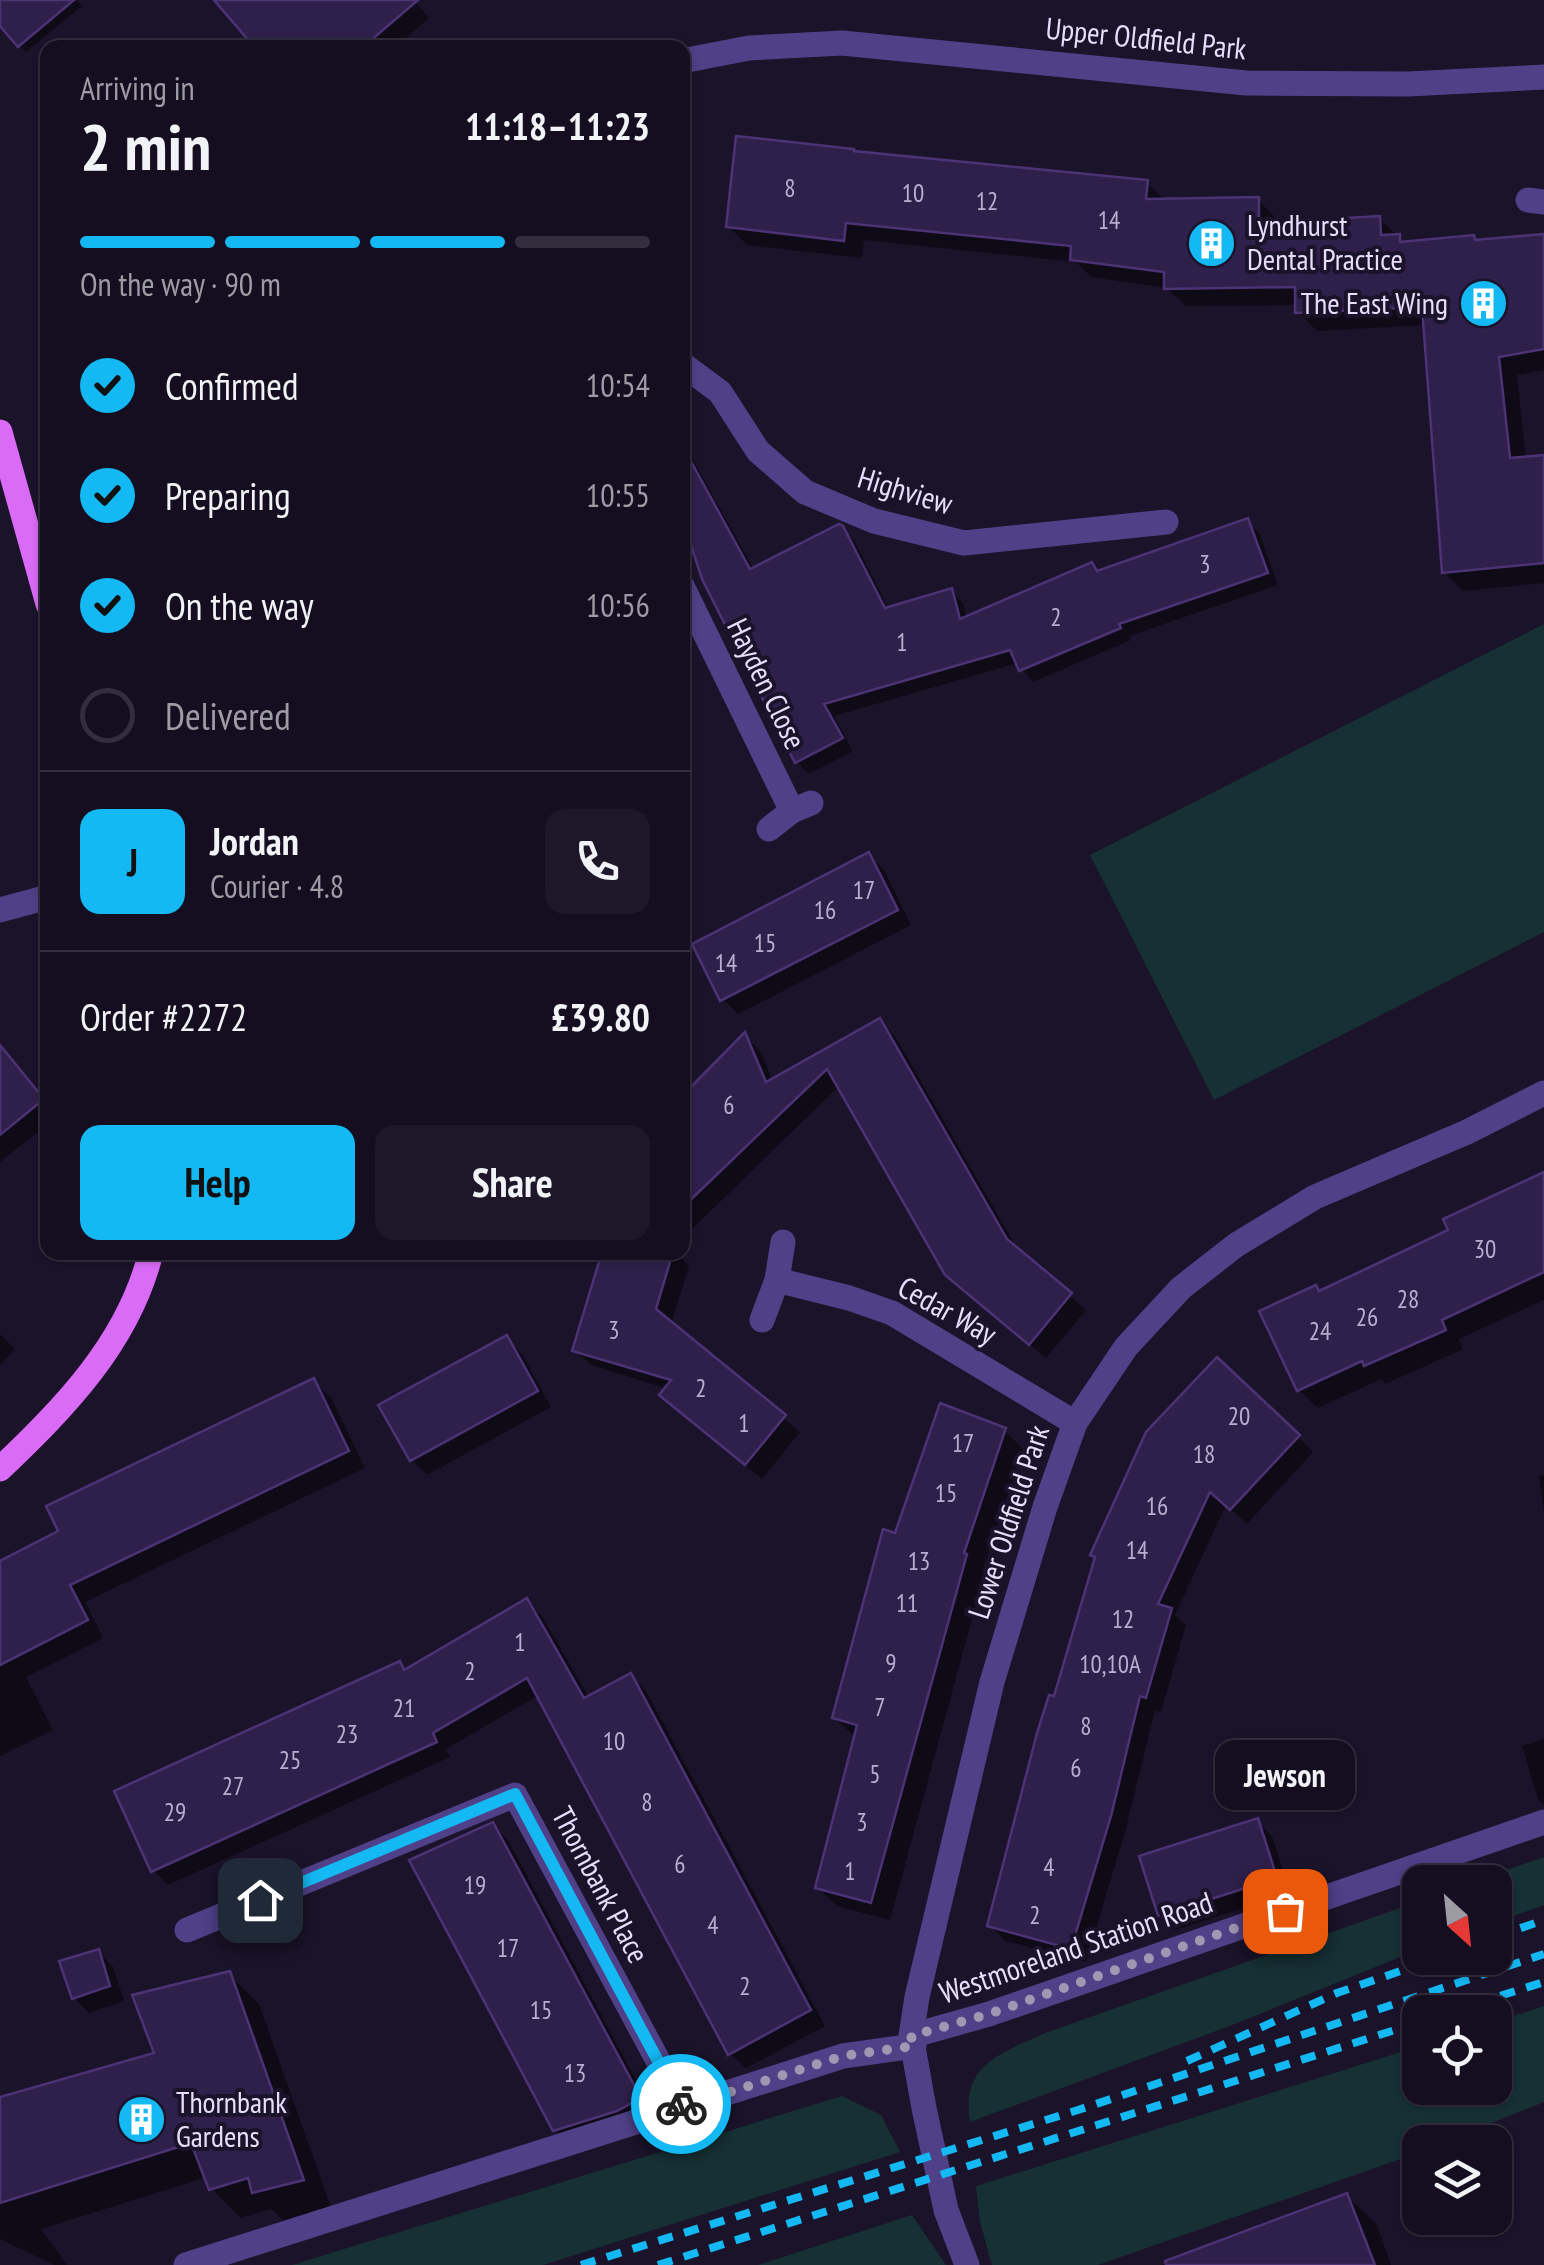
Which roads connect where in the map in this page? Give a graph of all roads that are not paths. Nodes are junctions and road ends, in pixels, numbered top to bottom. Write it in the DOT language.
graph roads {
  1 [pos="690,59"];
  2 [pos="1544,78"];
  3 [pos="690,370"];
  4 [pos="0,432"];
  5 [pos="1166,522"];
  6 [pos="40,575"];
  7 [pos="690,601"];
  8 [pos="769,829"];
  9 [pos="40,899"];
  10 [pos="0,910"];
  11 [pos="1544,1092"];
  12 [pos="783,1242"];
  13 [pos="147,1260"];
  14 [pos="778,1280"];
  15 [pos="762,1320"];
  16 [pos="1074,1424"];
  17 [pos="0,1468"];
  18 [pos="1544,1822"];
  19 [pos="187,1930"];
  20 [pos="912,2041"];
  21 [pos="683,2107"];
  22 [pos="186,2265"];
  23 [pos="968,2265"];
  1 -- 2 [label="street, Upper Oldfield Park"];
  3 -- 5 [label="street, Highview"];
  4 -- 6 [label="main road"];
  7 -- 8 [label="street, Hayden Close"];
  9 -- 10 [label="street"];
  11 -- 16 [label="street, Lower Oldfield Park"];
  12 -- 14 [label="street"];
  13 -- 17 [label="main road"];
  14 -- 15 [label="street"];
  14 -- 16 [label="street, Cedar Way"];
  16 -- 20 [label="street, Lower Oldfield Park"];
  18 -- 20 [label="street, Westmoreland Station Road"];
  19 -- 21 [label="street, Thornbank Place"];
  20 -- 21 [label="street"];
  20 -- 23 [label="street"];
  21 -- 22 [label="street"];
}
